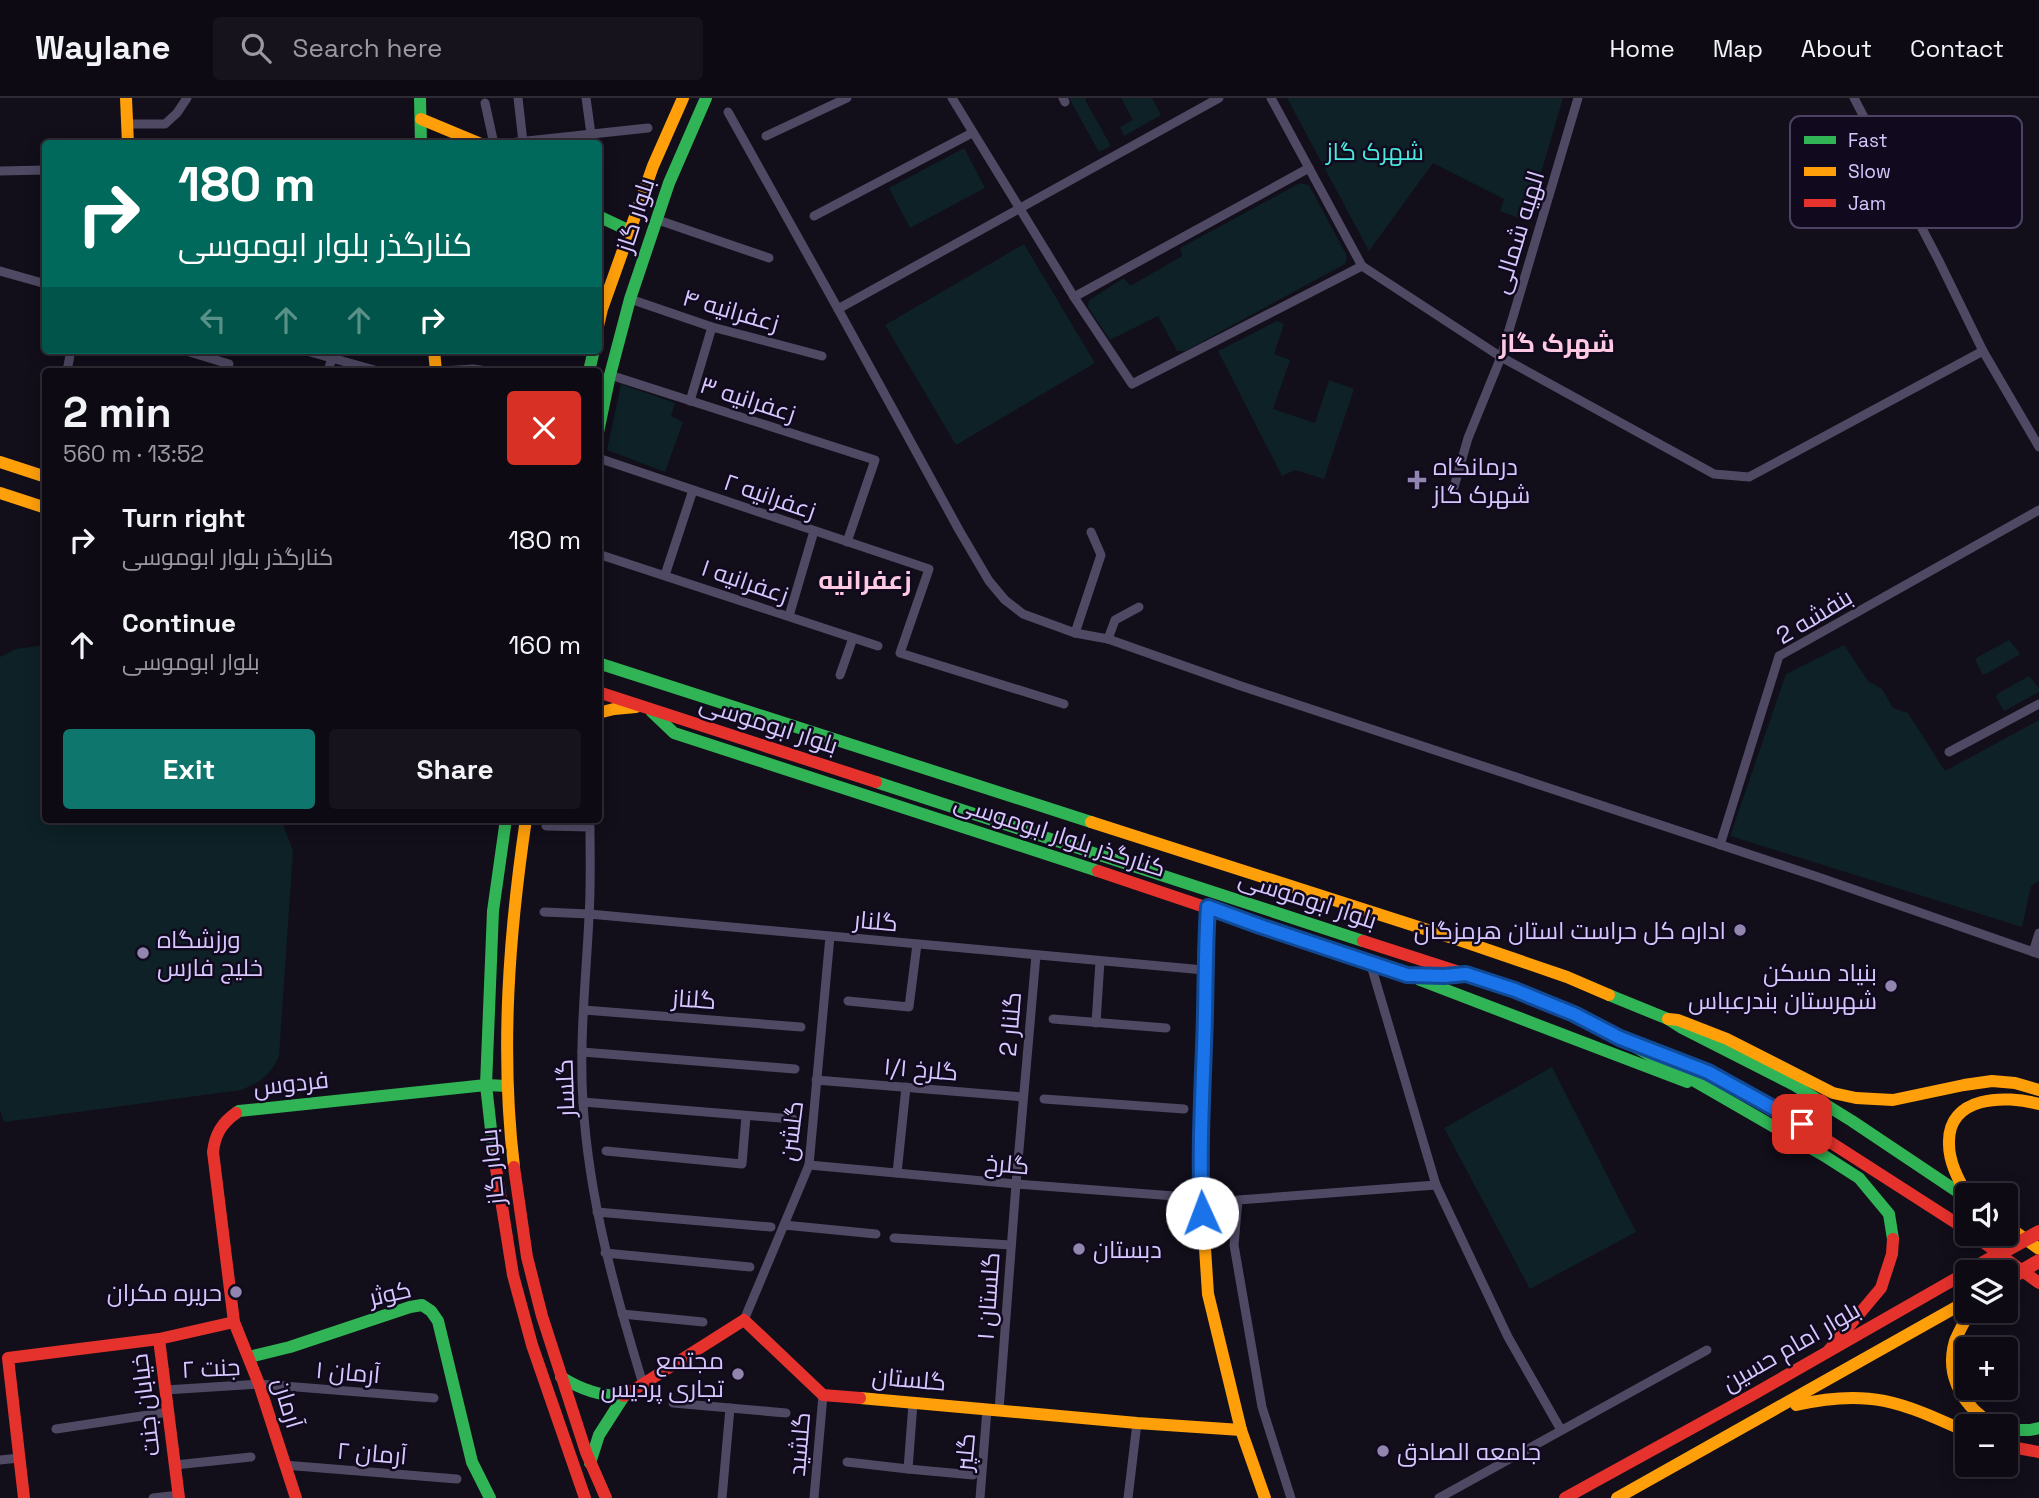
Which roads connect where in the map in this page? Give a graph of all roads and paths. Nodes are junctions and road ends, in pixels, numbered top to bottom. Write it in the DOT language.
graph roads {
  1 [pos="125,98"];
  2 [pos="187,98"];
  3 [pos="420,98"];
  4 [pos="518,98"];
  5 [pos="586,98"];
  6 [pos="683,98"];
  7 [pos="706,98"];
  8 [pos="952,98"];
  9 [pos="1219,98"];
  10 [pos="1271,98"];
  11 [pos="1577,98"];
  12 [pos="1854,98"];
  13 [pos="840,100"];
  14 [pos="485,103"];
  15 [pos="728,112"];
  16 [pos="1863,116"];
  17 [pos="421,118"];
  18 [pos="127,124"];
  19 [pos="648,128"];
  20 [pos="972,133"];
  21 [pos="591,134"];
  22 [pos="766,136"];
  23 [pos="128,140"];
  24 [pos="421,140"];
  25 [pos="472,140"];
  26 [pos="495,140"];
  27 [pos="523,140"];
  28 [pos="540,140"];
  29 [pos="1309,168"];
  30 [pos="42,170"];
  31 [pos="0,172"];
  32 [pos="1020,209"];
  33 [pos="814,216"];
  34 [pos="602,218"];
  35 [pos="657,220"];
  36 [pos="1922,228"];
  37 [pos="630,231"];
  38 [pos="769,258"];
  39 [pos="1362,266"];
  40 [pos="0,271"];
  41 [pos="42,283"];
  42 [pos="1074,297"];
  43 [pos="602,299"];
  44 [pos="630,299"];
  45 [pos="838,309"];
  46 [pos="712,327"];
  47 [pos="1983,351"];
  48 [pos="196,354"];
  49 [pos="318,354"];
  50 [pos="822,356"];
  51 [pos="1501,357"];
  52 [pos="332,358"];
  53 [pos="229,364"];
  54 [pos="329,368"];
  55 [pos="367,368"];
  56 [pos="610,375"];
  57 [pos="690,401"];
  58 [pos="602,413"];
  59 [pos="2039,447"];
  60 [pos="602,459"];
  61 [pos="0,462"];
  62 [pos="42,476"];
  63 [pos="1454,487"];
  64 [pos="693,490"];
  65 [pos="0,493"];
  66 [pos="42,507"];
  67 [pos="2039,510"];
  68 [pos="814,531"];
  69 [pos="1091,532"];
  70 [pos="847,542"];
  71 [pos="602,555"];
  72 [pos="665,575"];
  73 [pos="1139,607"];
  74 [pos="789,616"];
  75 [pos="1075,633"];
  76 [pos="853,638"];
  77 [pos="1108,639"];
  78 [pos="878,646"];
  79 [pos="602,655"];
  80 [pos="602,664"];
  81 [pos="620,669"];
  82 [pos="839,675"];
  83 [pos="602,693"];
  84 [pos="1064,704"];
  85 [pos="2039,704"];
  86 [pos="645,708"];
  87 [pos="602,712"];
  88 [pos="1949,752"];
  89 [pos="827,766"];
  90 [pos="847,790"];
  91 [pos="964,811"];
  92 [pos="505,823"];
  93 [pos="525,823"];
  94 [pos="546,826"];
  95 [pos="991,837"];
  96 [pos="1720,845"];
  97 [pos="1208,907"];
  98 [pos="544,912"];
  99 [pos="589,914"];
  100 [pos="2039,933"];
  101 [pos="830,936"];
  102 [pos="916,944"];
  103 [pos="2036,953"];
  104 [pos="1036,955"];
  105 [pos="1100,961"];
  106 [pos="1370,962"];
  107 [pos="1204,970"];
  108 [pos="1466,974"];
  109 [pos="1407,975"];
  110 [pos="848,1001"];
  111 [pos="583,1010"];
  112 [pos="1668,1019"];
  113 [pos="1053,1020"];
  114 [pos="1096,1023"];
  115 [pos="801,1027"];
  116 [pos="1166,1028"];
  117 [pos="1620,1038"];
  118 [pos="582,1052"];
  119 [pos="795,1069"];
  120 [pos="816,1080"];
  121 [pos="486,1085"];
  122 [pos="507,1086"];
  123 [pos="906,1087"];
  124 [pos="2039,1090"];
  125 [pos="1714,1092"];
  126 [pos="1023,1097"];
  127 [pos="1044,1099"];
  128 [pos="583,1102"];
  129 [pos="2039,1104"];
  130 [pos="1184,1109"];
  131 [pos="746,1116"];
  132 [pos="793,1119"];
  133 [pos="606,1151"];
  134 [pos="809,1165"];
  135 [pos="897,1173"];
  136 [pos="1960,1183"];
  137 [pos="1016,1184"];
  138 [pos="1436,1185"];
  139 [pos="1955,1189"];
  140 [pos="1201,1198"];
  141 [pos="597,1212"];
  142 [pos="1955,1222"];
  143 [pos="784,1225"];
  144 [pos="771,1227"];
  145 [pos="2039,1232"];
  146 [pos="876,1234"];
  147 [pos="2018,1234"];
  148 [pos="894,1238"];
  149 [pos="1011,1245"];
  150 [pos="1989,1246"];
  151 [pos="2039,1249"];
  152 [pos="605,1253"];
  153 [pos="2039,1261"];
  154 [pos="750,1267"];
  155 [pos="2018,1273"];
  156 [pos="2039,1283"];
  157 [pos="1955,1308"];
  158 [pos="622,1314"];
  159 [pos="744,1320"];
  160 [pos="234,1322"];
  161 [pos="703,1322"];
  162 [pos="1964,1323"];
  163 [pos="159,1339"];
  164 [pos="1707,1350"];
  165 [pos="1829,1350"];
  166 [pos="249,1357"];
  167 [pos="4,1358"];
  168 [pos="561,1377"];
  169 [pos="259,1384"];
  170 [pos="643,1384"];
  171 [pos="165,1390"];
  172 [pos="823,1395"];
  173 [pos="624,1396"];
  174 [pos="434,1398"];
  175 [pos="673,1403"];
  176 [pos="913,1403"];
  177 [pos="730,1408"];
  178 [pos="993,1410"];
  179 [pos="168,1412"];
  180 [pos="786,1413"];
  181 [pos="1768,1413"];
  182 [pos="1975,1414"];
  183 [pos="1137,1423"];
  184 [pos="1955,1427"];
  185 [pos="2039,1428"];
  186 [pos="56,1429"];
  187 [pos="1241,1430"];
  188 [pos="1561,1430"];
  189 [pos="2018,1430"];
  190 [pos="2018,1448"];
  191 [pos="2039,1452"];
  192 [pos="251,1457"];
  193 [pos="19,1458"];
  194 [pos="0,1461"];
  195 [pos="847,1462"];
  196 [pos="590,1463"];
  197 [pos="175,1465"];
  198 [pos="284,1465"];
  199 [pos="908,1469"];
  200 [pos="973,1475"];
  201 [pos="457,1479"];
  202 [pos="179,1496"];
  203 [pos="24,1498"];
  204 [pos="153,1498"];
  205 [pos="296,1498"];
  206 [pos="490,1498"];
  207 [pos="585,1498"];
  208 [pos="606,1498"];
  209 [pos="722,1498"];
  210 [pos="814,1498"];
  211 [pos="980,1498"];
  212 [pos="1128,1498"];
  213 [pos="1265,1498"];
  214 [pos="1291,1498"];
  215 [pos="1439,1498"];
  216 [pos="1564,1498"];
  217 [pos="1617,1498"];
  1 -- 18 [label="main road"];
  2 -- 18 [label="street"];
  3 -- 17 [label="main road"];
  4 -- 27 [label="street"];
  5 -- 21 [label="street"];
  6 -- 37 [label="main road"];
  7 -- 35 [label="main road, بلوار گاز"];
  8 -- 20 [label="street"];
  9 -- 32 [label="street"];
  10 -- 29 [label="street"];
  11 -- 51 [label="street, الهیه شمالی"];
  12 -- 16 [label="street"];
  13 -- 22 [label="street"];
  14 -- 26 [label="street"];
  15 -- 45 [label="street"];
  17 -- 24 [label="main road"];
  17 -- 25 [label="main road"];
  18 -- 23 [label="main road"];
  19 -- 21 [label="street"];
  20 -- 32 [label="street"];
  20 -- 33 [label="street"];
  21 -- 28 [label="street"];
  29 -- 39 [label="street"];
  29 -- 42 [label="street"];
  30 -- 31 [label="street"];
  32 -- 42 [label="street"];
  32 -- 45 [label="street"];
  34 -- 37 [label="main road"];
  35 -- 38 [label="street"];
  35 -- 44 [label="main road, بلوار گاز"];
  36 -- 47 [label="street"];
  37 -- 43 [label="main road"];
  39 -- 42 [label="street"];
  39 -- 51 [label="street"];
  40 -- 41 [label="street"];
  44 -- 46 [label="street, زعفرانیه ۴"];
  44 -- 56 [label="main road, بلوار گاز"];
  45 -- 75 [label="street"];
  46 -- 50 [label="street, زعفرانیه ۴"];
  46 -- 57 [label="street"];
  47 -- 51 [label="street"];
  47 -- 59 [label="street"];
  48 -- 53 [label="street"];
  49 -- 52 [label="street"];
  51 -- 63 [label="street, الهیه شمالی"];
  52 -- 54 [label="street"];
  52 -- 55 [label="street"];
  56 -- 57 [label="street, زعفرانیه ۳"];
  56 -- 58 [label="main road, بلوار گاز"];
  57 -- 70 [label="street, زعفرانیه ۳"];
  60 -- 64 [label="street, زعفرانیه ۲"];
  61 -- 62 [label="main road"];
  64 -- 68 [label="street, زعفرانیه ۲"];
  64 -- 72 [label="street"];
  65 -- 66 [label="main road"];
  67 -- 96 [label="street, بنفشه 2"];
  68 -- 70 [label="street, زعفرانیه ۲"];
  68 -- 74 [label="street"];
  69 -- 75 [label="street"];
  70 -- 84 [label="street, زعفرانیه ۲"];
  71 -- 72 [label="street, زعفرانیه ۱"];
  72 -- 74 [label="street, زعفرانیه ۱"];
  73 -- 77 [label="street"];
  74 -- 76 [label="street, زعفرانیه ۱"];
  75 -- 77 [label="street"];
  76 -- 78 [label="street, زعفرانیه ۱"];
  76 -- 82 [label="street"];
  77 -- 96 [label="street"];
  79 -- 81 [label="main road"];
  80 -- 81 [label="main road, بلوار ابوموسی"];
  81 -- 112 [label="main road, بلوار ابوموسی"];
  83 -- 86 [label="main road, بلوار ابوموسی"];
  85 -- 88 [label="street"];
  86 -- 87 [label="main road"];
  86 -- 89 [label="main road, بلوار ابوموسی"];
  86 -- 90 [label="main road, کنارگذر بلوار ابوموسی"];
  89 -- 90 [label="main road"];
  89 -- 91 [label="main road, بلوار ابوموسی"];
  90 -- 95 [label="main road, کنارگذر بلوار ابوموسی"];
  91 -- 95 [label="main road"];
  91 -- 108 [label="main road, بلوار ابوموسی"];
  92 -- 121 [label="main road, بلوار گاز"];
  93 -- 122 [label="main road, بلوار گاز"];
  94 -- 99 [label="street, گلسار"];
  95 -- 97 [label="main road, کنارگذر بلوار ابوموسی"];
  96 -- 103 [label="street"];
  97 -- 106 [label="main road, کنارگذر بلوار ابوموسی"];
  97 -- 107 [label="main road"];
  98 -- 99 [label="street, گلنار"];
  99 -- 101 [label="street, گلنار"];
  99 -- 111 [label="street, گلسار"];
  100 -- 103 [label="street"];
  101 -- 102 [label="street, گلنار"];
  101 -- 120 [label="street, گلشن"];
  102 -- 104 [label="street, گلنار"];
  102 -- 110 [label="street"];
  104 -- 105 [label="street, گلنار"];
  104 -- 126 [label="street, گلنار 2"];
  105 -- 107 [label="street, گلنار"];
  105 -- 114 [label="street"];
  106 -- 109 [label="main road, کنارگذر بلوار ابوموسی"];
  106 -- 138 [label="street"];
  107 -- 140 [label="main road"];
  108 -- 109 [label="main road, کنارگذر بلوار ابوموسی"];
  108 -- 117 [label="main road, بلوار ابوموسی"];
  109 -- 125 [label="main road"];
  111 -- 115 [label="street, گلناز"];
  111 -- 118 [label="street, گلسار"];
  112 -- 124 [label="main road"];
  112 -- 139 [label="main road, بلوار ابوموسی"];
  113 -- 114 [label="street"];
  114 -- 116 [label="street"];
  117 -- 125 [label="main road"];
  117 -- 142 [label="main road, بلوار ابوموسی"];
  118 -- 119 [label="street"];
  118 -- 128 [label="street, گلسار"];
  120 -- 123 [label="street, گلرخ ۱/۱"];
  120 -- 134 [label="street, گلشن"];
  121 -- 122 [label="main road, فردوس"];
  121 -- 160 [label="main road, فردوس"];
  121 -- 207 [label="main road, بلوار گاز"];
  122 -- 168 [label="main road, بلوار گاز"];
  123 -- 126 [label="street, گلرخ ۱/۱"];
  123 -- 135 [label="street"];
  125 -- 165 [label="main road"];
  126 -- 137 [label="street, گلنار 2"];
  127 -- 130 [label="street"];
  128 -- 131 [label="street"];
  128 -- 141 [label="street, گلسار"];
  129 -- 136 [label="main road"];
  131 -- 132 [label="street"];
  131 -- 133 [label="street"];
  134 -- 135 [label="street, گلرخ"];
  134 -- 143 [label="street, گلشن"];
  135 -- 137 [label="street, گلرخ"];
  137 -- 140 [label="street, گلرخ"];
  137 -- 149 [label="street, گلستان ۱"];
  138 -- 188 [label="street"];
  138 -- 214 [label="street"];
  140 -- 187 [label="main road"];
  141 -- 144 [label="street"];
  141 -- 152 [label="street, گلسار"];
  143 -- 146 [label="street"];
  143 -- 159 [label="street, گلشن"];
  145 -- 165 [label="main road, بلوار امام حسین, bridge"];
  147 -- 151 [label="main road"];
  148 -- 149 [label="street"];
  149 -- 178 [label="street, گلستان ۱"];
  150 -- 156 [label="main road"];
  152 -- 154 [label="street"];
  152 -- 158 [label="street, گلسار"];
  153 -- 155 [label="main road, bridge"];
  157 -- 181 [label="main road, بلوار امام حسین"];
  158 -- 161 [label="street"];
  158 -- 170 [label="street, گلسار"];
  159 -- 170 [label="main road"];
  159 -- 172 [label="main road"];
  160 -- 163 [label="main road, خیابان جنت"];
  160 -- 166 [label="main road, آرمان"];
  162 -- 182 [label="main road"];
  163 -- 167 [label="main road"];
  163 -- 171 [label="main road, خیابان جنت"];
  164 -- 188 [label="street"];
  165 -- 216 [label="main road, بلوار امام حسین"];
  166 -- 169 [label="main road, آرمان"];
  166 -- 206 [label="main road, کوثر"];
  167 -- 193 [label="main road"];
  168 -- 173 [label="main road"];
  168 -- 196 [label="main road, بلوار گاز"];
  169 -- 171 [label="street, جنت ۲"];
  169 -- 174 [label="street, آرمان ۱"];
  169 -- 198 [label="main road, آرمان"];
  170 -- 173 [label="main road"];
  171 -- 179 [label="main road, خیابان جنت"];
  172 -- 176 [label="main road, گلستان"];
  172 -- 210 [label="street, گلشید"];
  173 -- 196 [label="main road"];
  175 -- 177 [label="street"];
  176 -- 178 [label="main road, گلستان"];
  176 -- 199 [label="street"];
  177 -- 180 [label="street"];
  177 -- 209 [label="street"];
  178 -- 183 [label="main road, گلستان"];
  178 -- 211 [label="street, گلپر"];
  179 -- 186 [label="street"];
  179 -- 197 [label="main road, خیابان جنت"];
  181 -- 184 [label="main road"];
  181 -- 217 [label="main road, بلوار امام حسین"];
  183 -- 187 [label="main road, گلستان"];
  183 -- 212 [label="street"];
  185 -- 189 [label="main road"];
  187 -- 213 [label="main road"];
  188 -- 215 [label="street"];
  190 -- 191 [label="main road"];
  192 -- 197 [label="street"];
  193 -- 194 [label="street"];
  193 -- 203 [label="main road"];
  195 -- 199 [label="street"];
  196 -- 208 [label="main road, بلوار گاز"];
  197 -- 202 [label="main road, خیابان جنت"];
  198 -- 201 [label="street, آرمان ۲"];
  198 -- 205 [label="main road, آرمان"];
  199 -- 200 [label="street"];
  202 -- 204 [label="street"];
}
